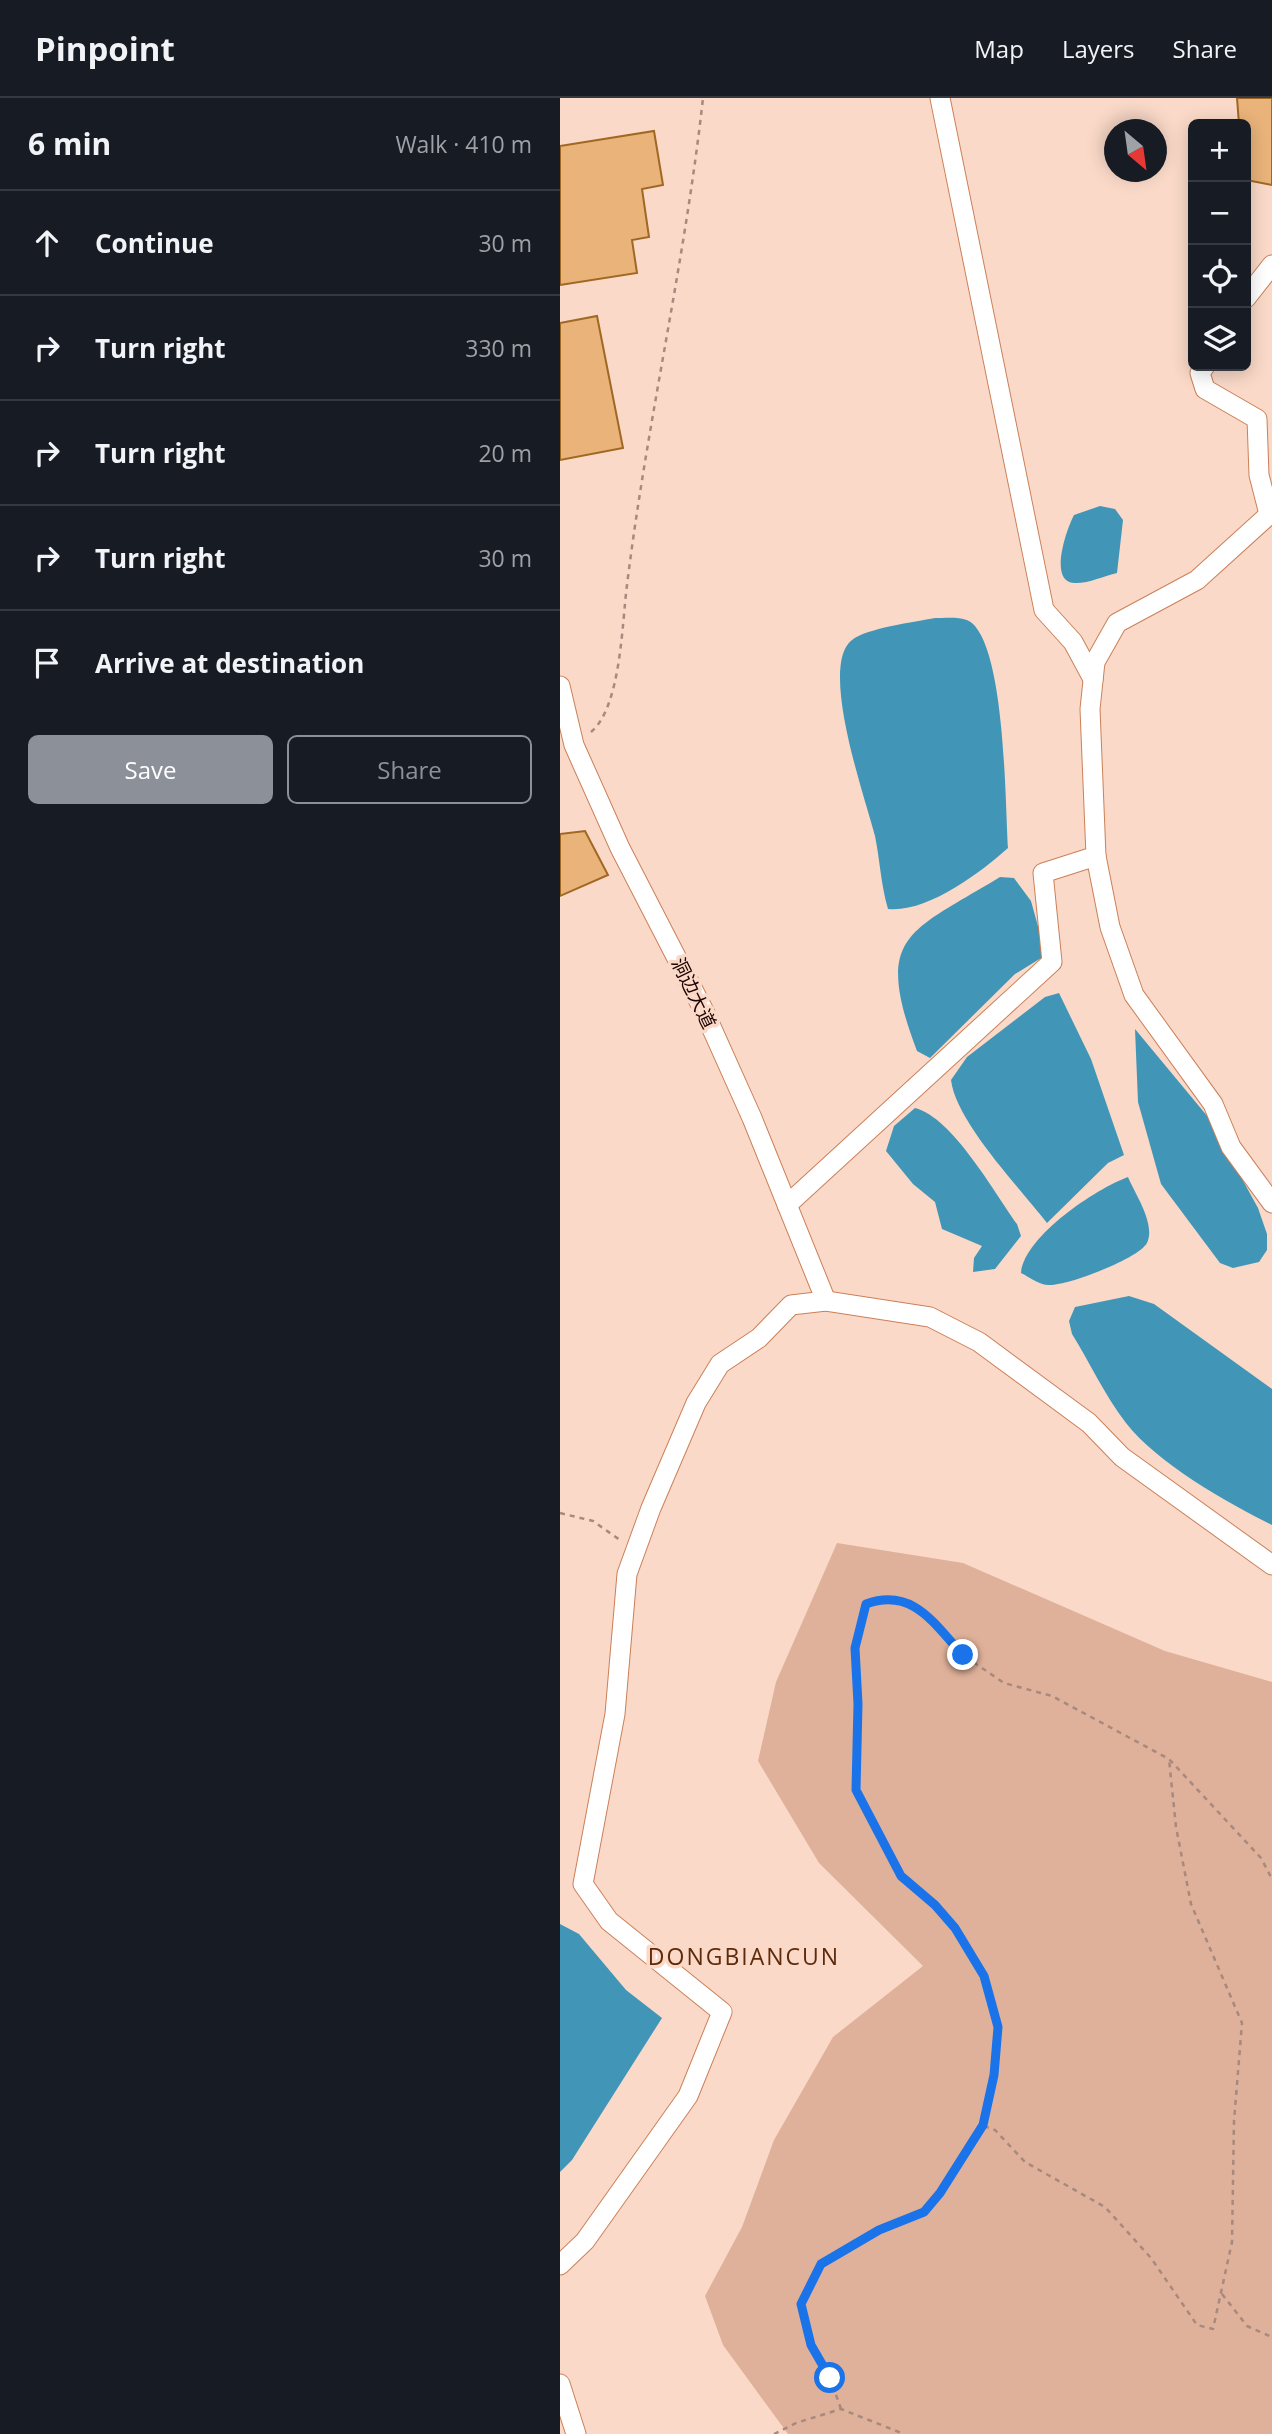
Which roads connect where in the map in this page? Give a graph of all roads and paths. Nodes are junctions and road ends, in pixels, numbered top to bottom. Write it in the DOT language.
graph roads {
  1 [pos="703,98"];
  2 [pos="940,98"];
  3 [pos="1272,265"];
  4 [pos="1251,292"];
  5 [pos="1201,371"];
  6 [pos="1270,513"];
  7 [pos="1093,679"];
  8 [pos="560,686"];
  9 [pos="574,745"];
  10 [pos="1096,856"];
  11 [pos="1272,1203"];
  12 [pos="787,1205"];
  13 [pos="826,1301"];
  14 [pos="560,1513"];
  15 [pos="637,1547"];
  16 [pos="1272,1564"];
  17 [pos="1169,1759"];
  18 [pos="1272,1879"];
  19 [pos="983,2125"];
  20 [pos="560,2265"];
  21 [pos="1222,2294"];
  22 [pos="1272,2337"];
  23 [pos="560,2384"];
  24 [pos="841,2409"];
  25 [pos="576,2434"];
  26 [pos="774,2434"];
  27 [pos="904,2434"];
  1 -- 9 [label="path"];
  2 -- 7 [label="street"];
  3 -- 4 [label="street"];
  5 -- 6 [label="street"];
  6 -- 7 [label="street"];
  7 -- 10 [label="street"];
  8 -- 9 [label="street, 洞边大道"];
  9 -- 12 [label="street, 洞边大道"];
  10 -- 11 [label="street"];
  10 -- 12 [label="street"];
  12 -- 13 [label="street, 洞边大道"];
  13 -- 15 [label="street"];
  13 -- 16 [label="street"];
  14 -- 15 [label="path"];
  15 -- 20 [label="street"];
  17 -- 18 [label="path"];
  17 -- 19 [label="path"];
  17 -- 21 [label="path"];
  19 -- 21 [label="path"];
  19 -- 24 [label="path"];
  21 -- 22 [label="path"];
  23 -- 25 [label="street"];
  24 -- 26 [label="path"];
  24 -- 27 [label="path"];
}
